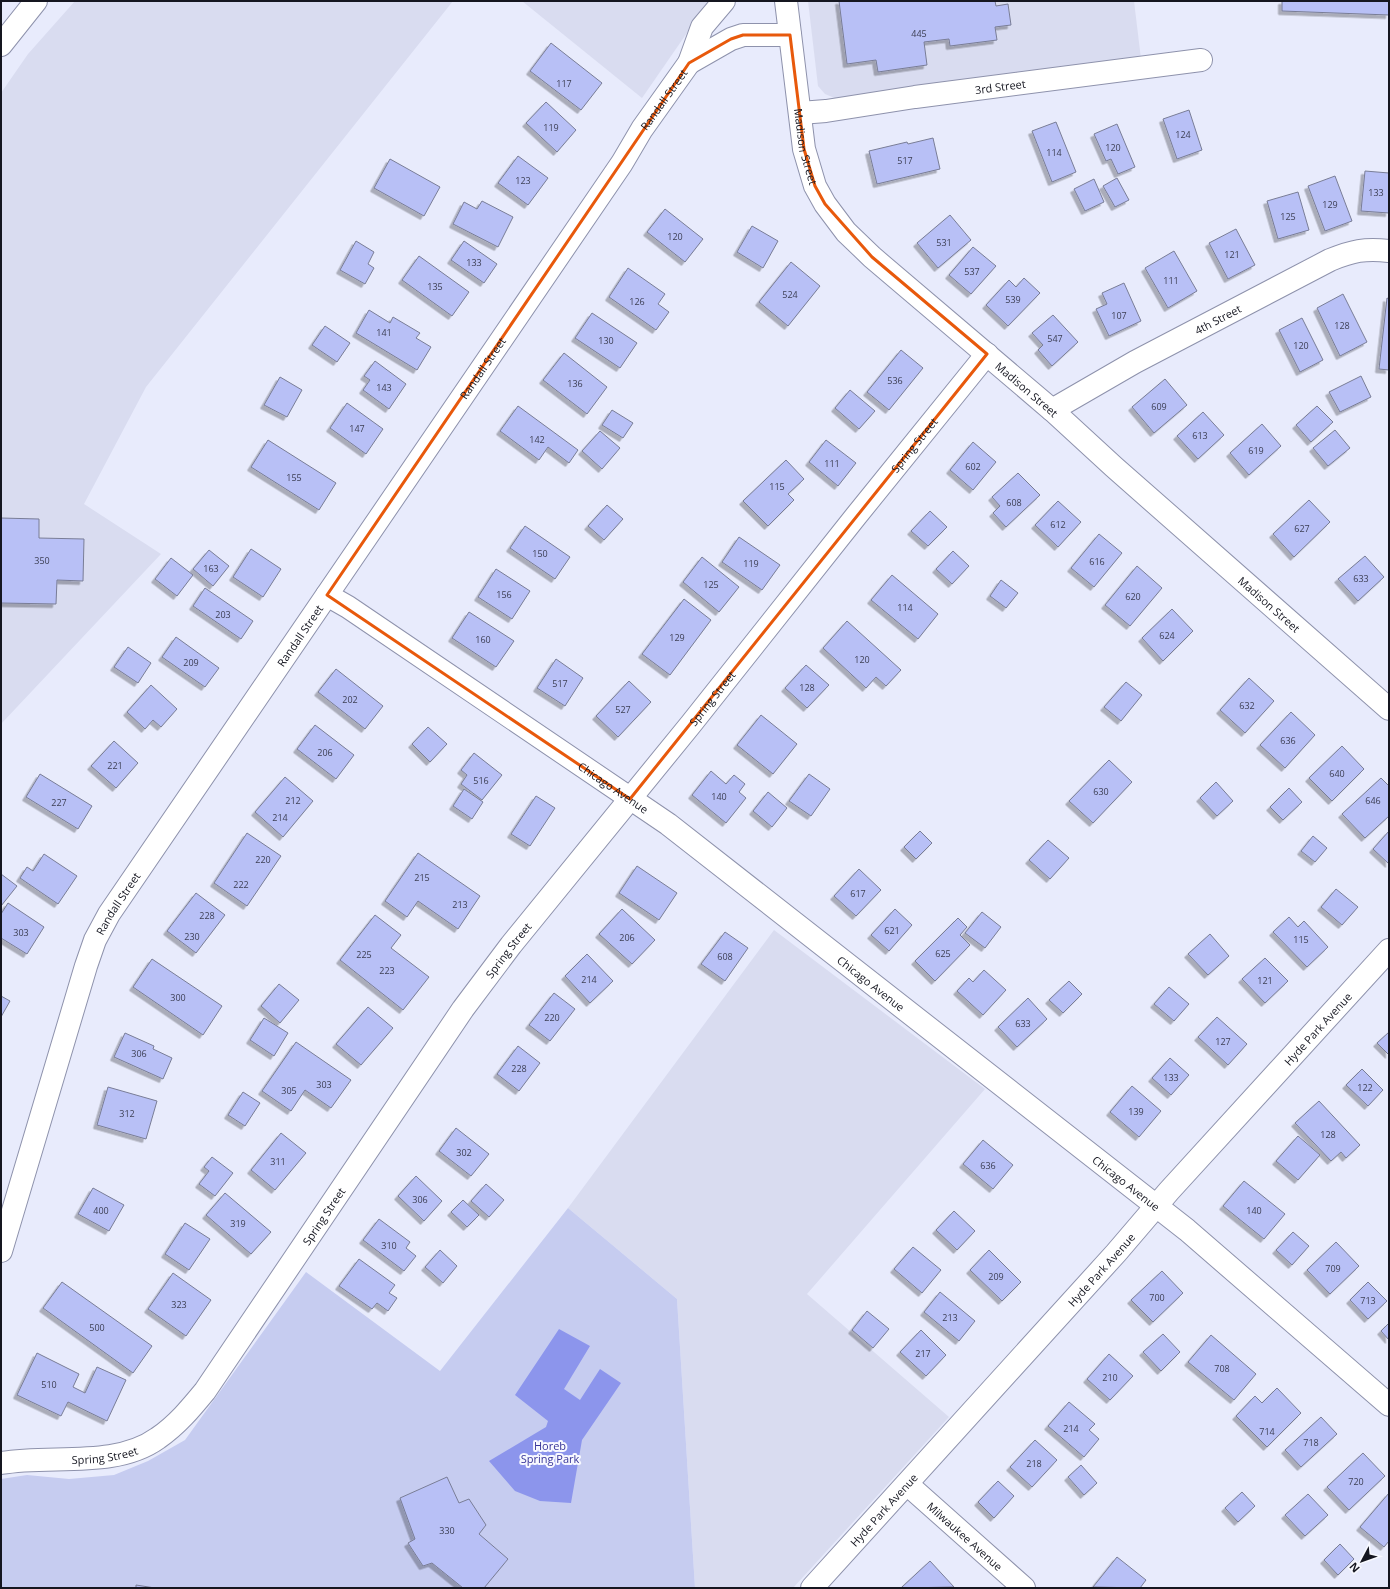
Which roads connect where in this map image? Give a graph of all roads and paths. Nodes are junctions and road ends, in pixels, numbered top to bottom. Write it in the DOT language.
graph roads {
  1 [pos="36,1"];
  2 [pos="724,1"];
  3 [pos="786,1"];
  4 [pos="790,35"];
  5 [pos="3,37"];
  6 [pos="1201,60"];
  7 [pos="689,63"];
  8 [pos="800,113"];
  9 [pos="1389,251"];
  10 [pos="987,354"];
  11 [pos="1052,410"];
  12 [pos="327,595"];
  13 [pos="1389,709"];
  14 [pos="630,799"];
  15 [pos="1389,950"];
  16 [pos="1156,1205"];
  17 [pos="1,1251"];
  18 [pos="1389,1406"];
  19 [pos="1,1463"];
  20 [pos="907,1484"];
  21 [pos="812,1588"];
  22 [pos="1024,1588"];
  1 -- 5 [label="street"];
  2 -- 7 [label="street, Randall Street"];
  3 -- 4 [label="street, Madison Street"];
  4 -- 7 [label="street, Randall Street"];
  4 -- 8 [label="street, Madison Street"];
  6 -- 8 [label="street, 3rd Street"];
  7 -- 12 [label="street, Randall Street"];
  8 -- 10 [label="street, Madison Street"];
  9 -- 11 [label="street, 4th Street"];
  10 -- 11 [label="street, Madison Street"];
  10 -- 14 [label="street, Spring Street"];
  11 -- 13 [label="street, Madison Street"];
  12 -- 14 [label="street, Chicago Avenue"];
  12 -- 17 [label="street, Randall Street"];
  14 -- 16 [label="street, Chicago Avenue"];
  14 -- 19 [label="street, Spring Street"];
  15 -- 16 [label="street, Hyde Park Avenue"];
  16 -- 18 [label="street, Chicago Avenue"];
  16 -- 20 [label="street, Hyde Park Avenue"];
  20 -- 21 [label="street, Hyde Park Avenue"];
  20 -- 22 [label="street, Milwaukee Avenue"];
}
